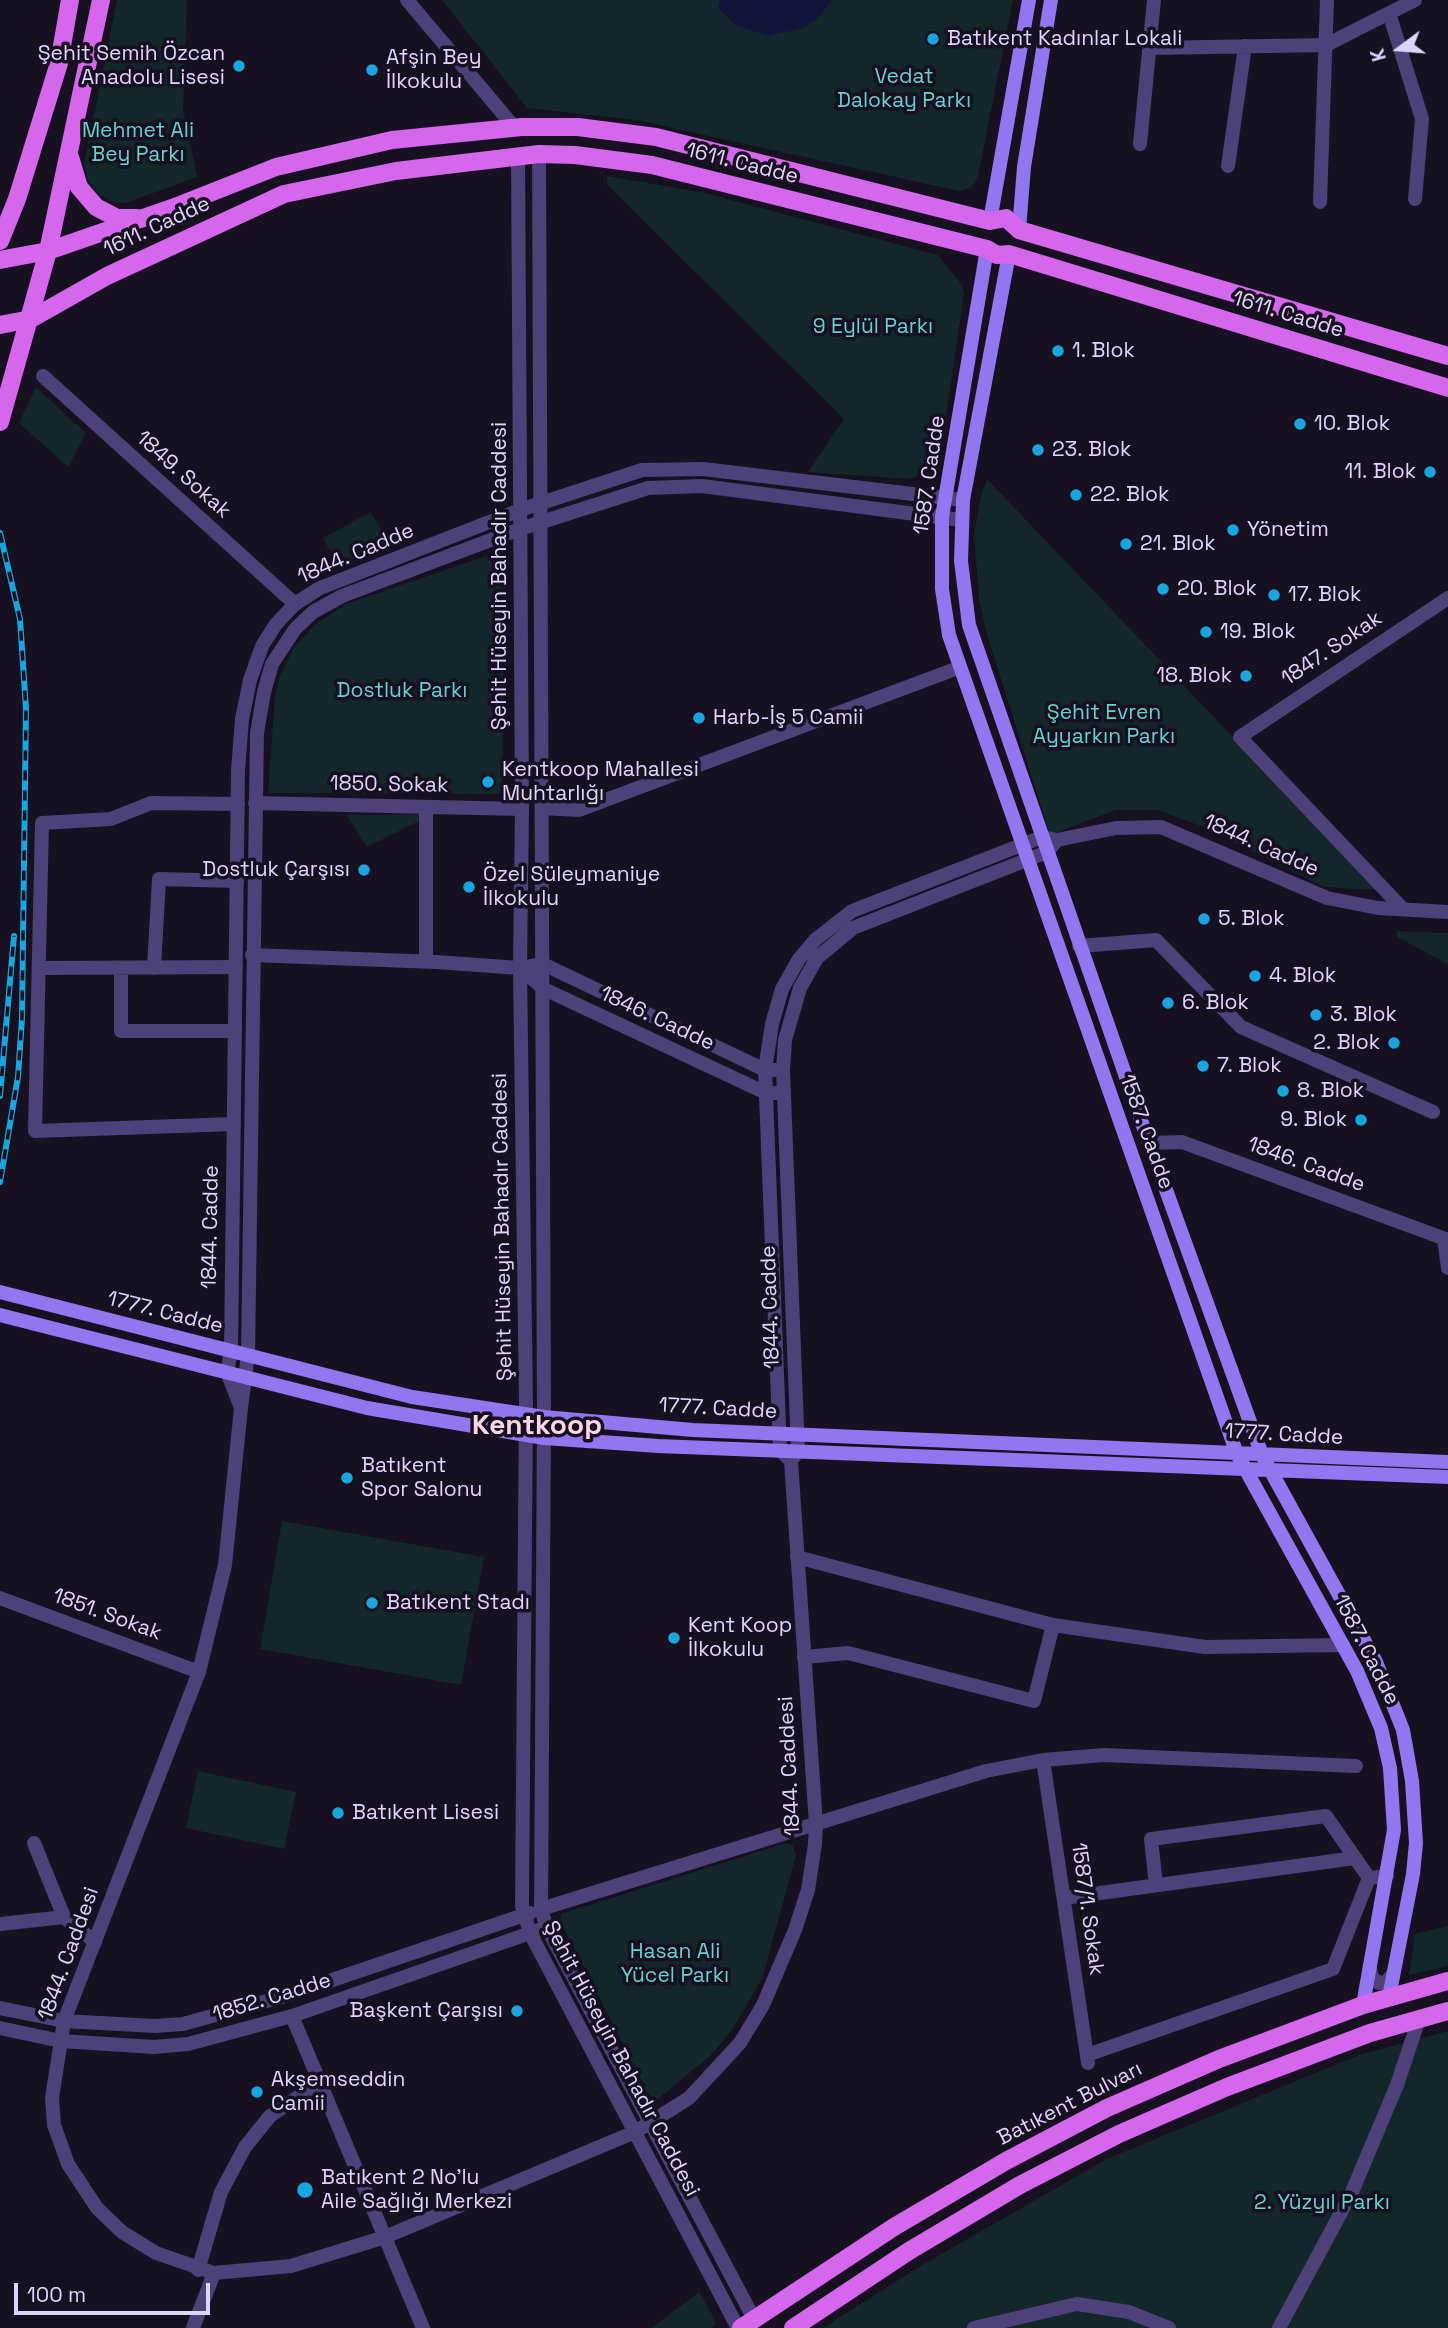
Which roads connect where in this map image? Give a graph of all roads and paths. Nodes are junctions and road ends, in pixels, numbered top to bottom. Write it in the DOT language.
graph roads {
  1 [pos="70,0"];
  2 [pos="102,0"];
  3 [pos="407,0"];
  4 [pos="1029,0"];
  5 [pos="1052,0"];
  6 [pos="1154,0"];
  7 [pos="1327,0"];
  8 [pos="1415,0"];
  9 [pos="1389,13"];
  10 [pos="1326,45"];
  11 [pos="1245,46"];
  12 [pos="1149,48"];
  13 [pos="515,128"];
  14 [pos="1140,144"];
  15 [pos="70,150"];
  16 [pos="539,154"];
  17 [pos="518,157"];
  18 [pos="1228,166"];
  19 [pos="1415,199"];
  20 [pos="1320,202"];
  21 [pos="149,216"];
  22 [pos="990,221"];
  23 [pos="1020,230"];
  24 [pos="0,241"];
  25 [pos="987,249"];
  26 [pos="48,251"];
  27 [pos="1009,254"];
  28 [pos="0,260"];
  29 [pos="31,319"];
  30 [pos="0,325"];
  31 [pos="1448,356"];
  32 [pos="43,376"];
  33 [pos="1448,388"];
  34 [pos="0,422"];
  35 [pos="945,498"];
  36 [pos="963,500"];
  37 [pos="541,503"];
  38 [pos="520,510"];
  39 [pos="942,517"];
  40 [pos="961,520"];
  41 [pos="541,522"];
  42 [pos="520,529"];
  43 [pos="1448,598"];
  44 [pos="295,604"];
  45 [pos="958,668"];
  46 [pos="255,803"];
  47 [pos="238,804"];
  48 [pos="426,807"];
  49 [pos="542,807"];
  50 [pos="522,809"];
  51 [pos="1041,838"];
  52 [pos="1057,840"];
  53 [pos="1024,852"];
  54 [pos="1046,852"];
  55 [pos="237,881"];
  56 [pos="1403,909"];
  57 [pos="1448,912"];
  58 [pos="1079,946"];
  59 [pos="252,955"];
  60 [pos="236,961"];
  61 [pos="426,961"];
  62 [pos="543,964"];
  63 [pos="38,968"];
  64 [pos="121,968"];
  65 [pos="154,968"];
  66 [pos="520,968"];
  67 [pos="544,989"];
  68 [pos="235,1031"];
  69 [pos="765,1070"];
  70 [pos="783,1070"];
  71 [pos="766,1093"];
  72 [pos="783,1093"];
  73 [pos="1433,1112"];
  74 [pos="234,1124"];
  75 [pos="1149,1143"];
  76 [pos="1130,1150"];
  77 [pos="1446,1239"];
  78 [pos="1448,1268"];
  79 [pos="0,1292"];
  80 [pos="0,1315"];
  81 [pos="231,1351"];
  82 [pos="248,1355"];
  83 [pos="227,1372"];
  84 [pos="245,1377"];
  85 [pos="241,1408"];
  86 [pos="525,1415"];
  87 [pos="544,1418"];
  88 [pos="779,1433"];
  89 [pos="797,1435"];
  90 [pos="526,1436"];
  91 [pos="544,1438"];
  92 [pos="790,1454"];
  93 [pos="1237,1454"];
  94 [pos="1262,1455"];
  95 [pos="1448,1462"];
  96 [pos="1244,1469"];
  97 [pos="1268,1470"];
  98 [pos="1448,1477"];
  99 [pos="797,1557"];
  100 [pos="0,1598"];
  101 [pos="1053,1625"];
  102 [pos="1343,1645"];
  103 [pos="804,1657"];
  104 [pos="199,1672"];
  105 [pos="1043,1760"];
  106 [pos="1356,1766"];
  107 [pos="816,1824"];
  108 [pos="34,1843"];
  109 [pos="1355,1858"];
  110 [pos="1387,1876"];
  111 [pos="1369,1878"];
  112 [pos="1156,1885"];
  113 [pos="1064,1898"];
  114 [pos="541,1909"];
  115 [pos="523,1915"];
  116 [pos="64,1917"];
  117 [pos="0,1924"];
  118 [pos="547,1928"];
  119 [pos="530,1933"];
  120 [pos="95,1942"];
  121 [pos="1370,1969"];
  122 [pos="1393,1974"];
  123 [pos="1448,1981"];
  124 [pos="1389,1997"];
  125 [pos="1363,2005"];
  126 [pos="0,2008"];
  127 [pos="1448,2011"];
  128 [pos="292,2016"];
  129 [pos="1419,2019"];
  130 [pos="64,2021"];
  131 [pos="0,2028"];
  132 [pos="61,2041"];
  133 [pos="320,2082"];
  134 [pos="651,2124"];
  135 [pos="635,2133"];
  136 [pos="385,2237"];
  137 [pos="198,2270"];
  138 [pos="214,2273"];
  139 [pos="744,2325"];
  140 [pos="193,2328"];
  141 [pos="423,2328"];
  142 [pos="793,2328"];
  143 [pos="974,2328"];
  144 [pos="1169,2328"];
  145 [pos="1279,2328"];
  1 -- 24 [label="main road"];
  2 -- 15 [label="main road"];
  3 -- 13 [label="street"];
  4 -- 22 [label="main road"];
  5 -- 23 [label="main road"];
  6 -- 12 [label="street"];
  7 -- 10 [label="street"];
  8 -- 9 [label="street"];
  9 -- 10 [label="street"];
  9 -- 19 [label="street"];
  10 -- 11 [label="street"];
  10 -- 20 [label="street"];
  11 -- 12 [label="street"];
  11 -- 18 [label="street"];
  12 -- 14 [label="street"];
  13 -- 21 [label="main road, 1611. Cadde"];
  13 -- 22 [label="main road, 1611. Cadde"];
  15 -- 21 [label="main road"];
  15 -- 26 [label="main road"];
  16 -- 17 [label="main road, 1611. Cadde"];
  16 -- 25 [label="main road, 1611. Cadde"];
  16 -- 37 [label="street, Şehit Hüseyin Bahadır Caddesi"];
  17 -- 29 [label="main road, 1611. Cadde"];
  17 -- 38 [label="street, Şehit Hüseyin Bahadır Caddesi"];
  21 -- 26 [label="main road, 1611. Cadde"];
  22 -- 23 [label="main road, 1611. Cadde"];
  22 -- 25 [label="main road"];
  23 -- 27 [label="main road"];
  23 -- 31 [label="main road, 1611. Cadde"];
  25 -- 27 [label="main road, 1611. Cadde"];
  25 -- 35 [label="main road, 1587. Cadde"];
  26 -- 28 [label="main road, 1611. Cadde"];
  26 -- 29 [label="main road"];
  27 -- 33 [label="main road, 1611. Cadde"];
  27 -- 36 [label="main road, 1587. Cadde"];
  29 -- 30 [label="main road, 1611. Cadde"];
  29 -- 34 [label="main road"];
  32 -- 44 [label="street, 1849. Sokak"];
  35 -- 36 [label="street, 1844. Cadde"];
  35 -- 37 [label="street, 1844. Cadde"];
  35 -- 39 [label="main road, 1587. Cadde"];
  36 -- 40 [label="main road, 1587. Cadde"];
  37 -- 38 [label="street, 1844. Cadde"];
  37 -- 41 [label="street, Şehit Hüseyin Bahadır Caddesi"];
  38 -- 42 [label="street, Şehit Hüseyin Bahadır Caddesi"];
  38 -- 44 [label="street, 1844. Cadde"];
  39 -- 40 [label="street, 1844. Cadde"];
  39 -- 41 [label="street, 1844. Cadde"];
  39 -- 45 [label="main road, 1587. Cadde"];
  40 -- 51 [label="main road, 1587. Cadde"];
  41 -- 42 [label="street, 1844. Cadde"];
  41 -- 49 [label="street, Şehit Hüseyin Bahadır Caddesi"];
  42 -- 46 [label="street, 1844. Cadde"];
  42 -- 50 [label="street, Şehit Hüseyin Bahadır Caddesi"];
  43 -- 56 [label="street, 1847. Sokak"];
  44 -- 47 [label="street, 1844. Cadde"];
  45 -- 49 [label="street"];
  45 -- 53 [label="main road, 1587. Cadde"];
  46 -- 48 [label="street, 1850. Sokak"];
  46 -- 59 [label="street, 1844. Cadde"];
  47 -- 55 [label="street, 1844. Cadde"];
  47 -- 63 [label="street"];
  48 -- 50 [label="street, 1850. Sokak"];
  48 -- 61 [label="street"];
  49 -- 62 [label="street, Şehit Hüseyin Bahadır Caddesi"];
  50 -- 66 [label="street, Şehit Hüseyin Bahadır Caddesi"];
  51 -- 52 [label="street, 1844. Cadde"];
  51 -- 53 [label="street, 1844. Cadde"];
  51 -- 54 [label="main road, 1587. Cadde"];
  52 -- 54 [label="street, 1844. Cadde"];
  52 -- 56 [label="street, 1844. Cadde"];
  53 -- 54 [label="street, 1844. Cadde"];
  53 -- 69 [label="street, 1844. Cadde"];
  53 -- 70 [label="street, 1844. Cadde"];
  53 -- 76 [label="main road, 1587. Cadde"];
  54 -- 58 [label="main road, 1587. Cadde"];
  55 -- 60 [label="street, 1844. Cadde"];
  55 -- 65 [label="street"];
  56 -- 57 [label="street, 1844. Cadde"];
  58 -- 73 [label="street"];
  58 -- 75 [label="main road, 1587. Cadde"];
  59 -- 60 [label="street"];
  59 -- 61 [label="street"];
  59 -- 82 [label="street, 1844. Cadde"];
  60 -- 65 [label="street"];
  60 -- 68 [label="street, 1844. Cadde"];
  61 -- 66 [label="street"];
  62 -- 66 [label="street"];
  62 -- 67 [label="street, Şehit Hüseyin Bahadır Caddesi"];
  62 -- 69 [label="street, 1846. Cadde"];
  63 -- 64 [label="street"];
  63 -- 74 [label="street"];
  64 -- 65 [label="street"];
  64 -- 68 [label="street"];
  66 -- 67 [label="street, 1846. Cadde"];
  66 -- 86 [label="street, Şehit Hüseyin Bahadır Caddesi"];
  67 -- 71 [label="street, 1846. Cadde"];
  67 -- 87 [label="street, Şehit Hüseyin Bahadır Caddesi"];
  68 -- 74 [label="street, 1844. Cadde"];
  69 -- 70 [label="street, 1846. Cadde"];
  69 -- 71 [label="street, 1844. Cadde"];
  70 -- 72 [label="street, 1844. Cadde"];
  71 -- 72 [label="street, 1846. Cadde"];
  71 -- 88 [label="street, 1844. Cadde"];
  72 -- 89 [label="street, 1844. Cadde"];
  74 -- 81 [label="street, 1844. Cadde"];
  75 -- 76 [label="main road"];
  75 -- 77 [label="street, 1846. Cadde"];
  75 -- 94 [label="main road, 1587. Cadde"];
  76 -- 93 [label="main road, 1587. Cadde"];
  77 -- 78 [label="street"];
  79 -- 81 [label="main road, 1777. Cadde"];
  80 -- 83 [label="main road, 1777. Cadde"];
  81 -- 82 [label="main road, 1777. Cadde"];
  81 -- 83 [label="street, 1844. Cadde"];
  82 -- 84 [label="street, 1844. Cadde"];
  82 -- 86 [label="main road, 1777. Cadde"];
  83 -- 84 [label="main road, 1777. Cadde"];
  83 -- 85 [label="street"];
  84 -- 85 [label="street, 1844. Cadde"];
  84 -- 90 [label="main road, 1777. Cadde"];
  85 -- 104 [label="street, 1844. Caddesi"];
  86 -- 87 [label="main road, 1777. Cadde"];
  86 -- 90 [label="street, Şehit Hüseyin Bahadır Caddesi"];
  87 -- 88 [label="main road, 1777. Cadde"];
  87 -- 91 [label="street, Şehit Hüseyin Bahadır Caddesi"];
  88 -- 89 [label="main road, 1777. Cadde"];
  88 -- 92 [label="street, 1844. Cadde"];
  89 -- 92 [label="street, 1844. Cadde"];
  89 -- 93 [label="main road, 1777. Cadde"];
  90 -- 91 [label="main road, 1777. Cadde"];
  90 -- 115 [label="street, Şehit Hüseyin Bahadır Caddesi"];
  91 -- 92 [label="main road, 1777. Cadde"];
  91 -- 114 [label="street, Şehit Hüseyin Bahadır Caddesi"];
  92 -- 96 [label="main road, 1777. Cadde"];
  92 -- 99 [label="street, 1844. Caddesi"];
  93 -- 94 [label="main road, 1777. Cadde"];
  93 -- 96 [label="main road, 1587. Cadde"];
  94 -- 95 [label="main road, 1777. Cadde"];
  94 -- 97 [label="main road, 1587. Cadde"];
  96 -- 97 [label="main road, 1777. Cadde"];
  96 -- 102 [label="main road, 1587. Cadde"];
  97 -- 98 [label="main road, 1777. Cadde"];
  97 -- 122 [label="main road, 1587. Cadde"];
  99 -- 101 [label="street"];
  99 -- 103 [label="street, 1844. Caddesi"];
  100 -- 104 [label="street, 1851. Sokak"];
  101 -- 102 [label="street"];
  101 -- 103 [label="street"];
  102 -- 110 [label="main road, 1587. Cadde"];
  103 -- 107 [label="street, 1844. Caddesi"];
  104 -- 120 [label="street, 1844. Caddesi"];
  105 -- 106 [label="street, 1852. Cadde"];
  105 -- 107 [label="street, 1852. Cadde"];
  105 -- 113 [label="street, 1587/1. Sokak"];
  107 -- 114 [label="street, 1852. Cadde"];
  107 -- 134 [label="street, 1844. Caddesi"];
  108 -- 116 [label="street"];
  109 -- 111 [label="street"];
  109 -- 112 [label="street"];
  109 -- 112 [label="street"];
  110 -- 111 [label="street"];
  110 -- 121 [label="main road, 1587. Cadde"];
  111 -- 113 [label="street, 1587/1. Sokak"];
  112 -- 113 [label="street"];
  114 -- 115 [label="street, 1852. Cadde"];
  114 -- 118 [label="street, Şehit Hüseyin Bahadır Caddesi"];
  115 -- 119 [label="street, Şehit Hüseyin Bahadır Caddesi"];
  115 -- 130 [label="street, 1852. Cadde"];
  116 -- 117 [label="street"];
  116 -- 120 [label="street"];
  118 -- 119 [label="street, 1852. Cadde"];
  118 -- 134 [label="street, Şehit Hüseyin Bahadır Caddesi"];
  119 -- 128 [label="street, 1852. Cadde"];
  119 -- 135 [label="street, Şehit Hüseyin Bahadır Caddesi"];
  120 -- 130 [label="street, 1844. Caddesi"];
  121 -- 122 [label="street"];
  121 -- 125 [label="main road, 1587. Cadde"];
  122 -- 124 [label="main road, 1587. Cadde"];
  123 -- 124 [label="main road, Batıkent Bulvarı"];
  124 -- 125 [label="main road, Batıkent Bulvarı"];
  125 -- 139 [label="main road, Batıkent Bulvarı"];
  126 -- 130 [label="street, 1852. Cadde"];
  127 -- 129 [label="main road"];
  128 -- 132 [label="street, 1852. Cadde"];
  128 -- 133 [label="street"];
  129 -- 142 [label="main road"];
  129 -- 145 [label="street"];
  130 -- 132 [label="street, 1844. Caddesi"];
  131 -- 132 [label="street, 1852. Cadde"];
  132 -- 137 [label="street, 1844. Caddesi"];
  133 -- 136 [label="street"];
  133 -- 137 [label="street"];
  134 -- 135 [label="street, 1844. Caddesi"];
  134 -- 139 [label="street, Şehit Hüseyin Bahadır Caddesi"];
  135 -- 136 [label="street, 1844. Caddesi"];
  135 -- 139 [label="street, Şehit Hüseyin Bahadır Caddesi"];
  136 -- 138 [label="street, 1844. Caddesi"];
  136 -- 141 [label="street"];
  137 -- 138 [label="street, 1844. Caddesi"];
  138 -- 140 [label="street"];
  143 -- 144 [label="street"];
}
